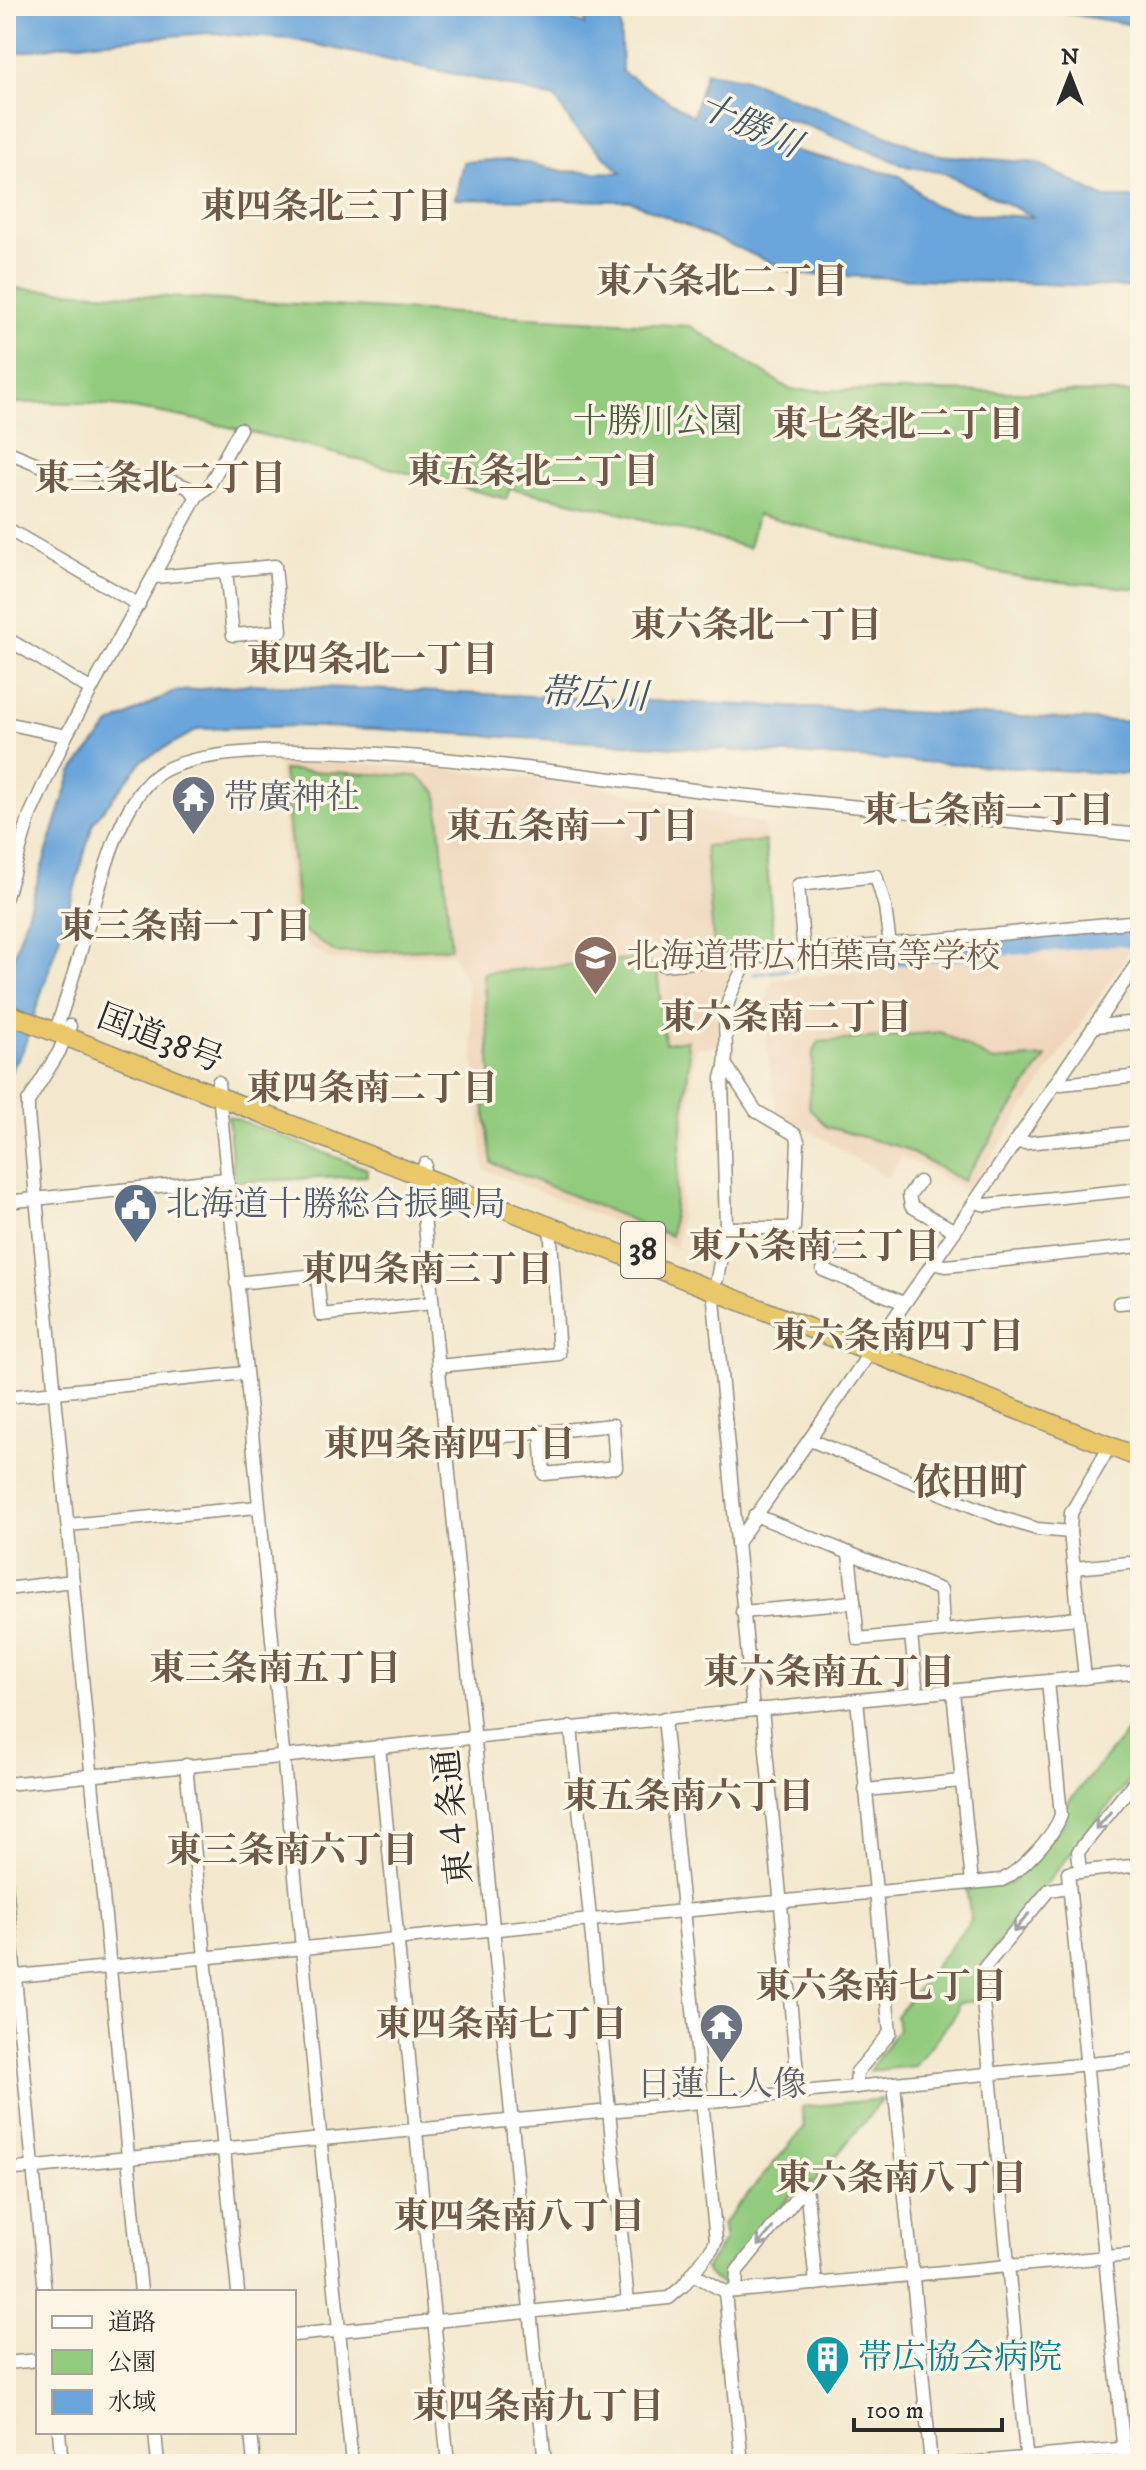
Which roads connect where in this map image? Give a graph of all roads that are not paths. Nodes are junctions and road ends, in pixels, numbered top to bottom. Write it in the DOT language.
graph roads {
  1 [pos="240,429"];
  2 [pos="6,451"];
  3 [pos="197,496"];
  4 [pos="6,528"];
  5 [pos="226,571"];
  6 [pos="155,577"];
  7 [pos="139,605"];
  8 [pos="6,638"];
  9 [pos="90,689"];
  10 [pos="6,723"];
  11 [pos="66,736"];
  12 [pos="1140,835"];
  13 [pos="6,897"];
  14 [pos="1140,924"];
  15 [pos="890,945"];
  16 [pos="804,954"];
  17 [pos="748,958"];
  18 [pos="1140,959"];
  19 [pos="663,965"];
  20 [pos="6,1002"];
  21 [pos="6,1013"];
  22 [pos="35,1018"];
  23 [pos="1140,1022"];
  24 [pos="1095,1026"];
  25 [pos="62,1029"];
  26 [pos="726,1065"];
  27 [pos="1140,1076"];
  28 [pos="1056,1082"];
  29 [pos="218,1089"];
  30 [pos="1140,1132"];
  31 [pos="1015,1142"];
  32 [pos="423,1170"];
  33 [pos="226,1179"];
  34 [pos="919,1182"];
  35 [pos="1140,1189"];
  36 [pos="35,1199"];
  37 [pos="6,1202"];
  38 [pos="975,1202"];
  39 [pos="550,1225"];
  40 [pos="726,1228"];
  41 [pos="955,1231"];
  42 [pos="1140,1246"];
  43 [pos="831,1250"];
  44 [pos="932,1263"];
  45 [pos="236,1283"];
  46 [pos="715,1284"];
  47 [pos="1140,1301"];
  48 [pos="432,1303"];
  49 [pos="904,1303"];
  50 [pos="1119,1303"];
  51 [pos="873,1346"];
  52 [pos="438,1366"];
  53 [pos="245,1373"];
  54 [pos="55,1392"];
  55 [pos="6,1397"];
  56 [pos="541,1432"];
  57 [pos="810,1440"];
  58 [pos="446,1442"];
  59 [pos="1140,1445"];
  60 [pos="1110,1446"];
  61 [pos="1140,1458"];
  62 [pos="258,1507"];
  63 [pos="755,1515"];
  64 [pos="68,1525"];
  65 [pos="1070,1532"];
  66 [pos="737,1543"];
  67 [pos="849,1553"];
  68 [pos="1140,1562"];
  69 [pos="1074,1568"];
  70 [pos="73,1581"];
  71 [pos="6,1589"];
  72 [pos="854,1602"];
  73 [pos="742,1612"];
  74 [pos="1078,1618"];
  75 [pos="943,1631"];
  76 [pos="911,1635"];
  77 [pos="1140,1672"];
  78 [pos="1085,1678"];
  79 [pos="1048,1681"];
  80 [pos="953,1691"];
  81 [pos="917,1694"];
  82 [pos="857,1700"];
  83 [pos="758,1710"];
  84 [pos="664,1718"];
  85 [pos="571,1727"];
  86 [pos="474,1737"];
  87 [pos="379,1746"];
  88 [pos="283,1755"];
  89 [pos="186,1765"];
  90 [pos="92,1775"];
  91 [pos="1140,1775"];
  92 [pos="961,1781"];
  93 [pos="6,1784"];
  94 [pos="865,1790"];
  95 [pos="1140,1865"];
  96 [pos="1080,1872"];
  97 [pos="6,1883"];
  98 [pos="972,1883"];
  99 [pos="1068,1887"];
  100 [pos="875,1892"];
  101 [pos="779,1901"];
  102 [pos="683,1911"];
  103 [pos="588,1920"];
  104 [pos="493,1930"];
  105 [pos="398,1938"];
  106 [pos="301,1948"];
  107 [pos="204,1957"];
  108 [pos="109,1967"];
  109 [pos="11,1977"];
  110 [pos="1140,2059"];
  111 [pos="1086,2065"];
  112 [pos="989,2074"];
  113 [pos="894,2083"];
  114 [pos="856,2087"];
  115 [pos="799,2092"];
  116 [pos="702,2102"];
  117 [pos="609,2112"];
  118 [pos="511,2122"];
  119 [pos="417,2131"];
  120 [pos="319,2140"];
  121 [pos="224,2150"];
  122 [pos="129,2158"];
  123 [pos="34,2167"];
  124 [pos="6,2170"];
  125 [pos="1140,2254"];
  126 [pos="1103,2258"];
  127 [pos="1008,2266"];
  128 [pos="693,2274"];
  129 [pos="912,2275"];
  130 [pos="816,2284"];
  131 [pos="45,2290"];
  132 [pos="141,2290"];
  133 [pos="238,2290"];
  134 [pos="730,2292"];
  135 [pos="628,2302"];
  136 [pos="529,2312"];
  137 [pos="436,2321"];
  138 [pos="338,2330"];
  139 [pos="296,2335"];
  140 [pos="36,2360"];
  141 [pos="6,2363"];
  142 [pos="59,2434"];
  143 [pos="155,2434"];
  144 [pos="251,2434"];
  145 [pos="1140,2447"];
  146 [pos="1123,2448"];
  147 [pos="1027,2460"];
  148 [pos="62,2464"];
  149 [pos="158,2464"];
  150 [pos="254,2464"];
  151 [pos="352,2464"];
  152 [pos="448,2464"];
  153 [pos="545,2464"];
  154 [pos="742,2464"];
  155 [pos="931,2464"];
  156 [pos="958,2464"];
  157 [pos="1125,2464"];
  1 -- 3 [label="street"];
  2 -- 3 [label="street"];
  3 -- 6 [label="street"];
  4 -- 7 [label="street"];
  5 -- 5 [label="street"];
  5 -- 6 [label="street"];
  6 -- 7 [label="street"];
  7 -- 9 [label="street"];
  8 -- 9 [label="street"];
  9 -- 11 [label="street"];
  10 -- 11 [label="street"];
  11 -- 13 [label="street"];
  12 -- 25 [label="street"];
  14 -- 15 [label="street"];
  15 -- 16 [label="street"];
  15 -- 16 [label="street"];
  16 -- 17 [label="street"];
  17 -- 19 [label="street"];
  17 -- 26 [label="street"];
  18 -- 24 [label="street"];
  20 -- 22 [label="highway, 国道38号 / 38"];
  21 -- 22 [label="highway, 国道38号 / 38"];
  22 -- 25 [label="highway, 国道38号 / 38"];
  23 -- 24 [label="street"];
  24 -- 28 [label="street"];
  25 -- 29 [label="highway, 国道38号 / 38"];
  25 -- 36 [label="street"];
  26 -- 40 [label="street"];
  26 -- 40 [label="street"];
  27 -- 28 [label="street"];
  28 -- 31 [label="street"];
  29 -- 32 [label="highway, 国道38号 / 38"];
  29 -- 33 [label="street"];
  30 -- 31 [label="street"];
  31 -- 38 [label="street"];
  32 -- 39 [label="highway, 国道38号 / 38"];
  32 -- 46 [label="highway, 国道38号 / 38"];
  32 -- 48 [label="street, 東４条通"];
  33 -- 36 [label="street"];
  33 -- 45 [label="street"];
  34 -- 41 [label="street"];
  35 -- 38 [label="street"];
  36 -- 37 [label="street"];
  36 -- 54 [label="street"];
  38 -- 41 [label="street"];
  39 -- 46 [label="highway, 国道38号 / 38"];
  39 -- 52 [label="street"];
  40 -- 46 [label="street"];
  41 -- 44 [label="street"];
  42 -- 44 [label="street"];
  43 -- 49 [label="street"];
  44 -- 49 [label="street"];
  45 -- 48 [label="street"];
  45 -- 53 [label="street"];
  46 -- 51 [label="highway, 国道38号 / 38"];
  46 -- 66 [label="street"];
  47 -- 50 [label="street"];
  48 -- 52 [label="street, 東４条通"];
  49 -- 51 [label="street"];
  51 -- 57 [label="street"];
  51 -- 59 [label="highway, 国道38号 / 38"];
  51 -- 60 [label="highway, 国道38号 / 38"];
  52 -- 58 [label="street, 東４条通"];
  53 -- 54 [label="street"];
  53 -- 62 [label="street"];
  54 -- 55 [label="street"];
  54 -- 64 [label="street"];
  56 -- 56 [label="street"];
  56 -- 58 [label="street"];
  57 -- 63 [label="street"];
  57 -- 65 [label="street"];
  58 -- 86 [label="street, 東４条通"];
  60 -- 61 [label="highway, 国道38号 / 38"];
  60 -- 65 [label="street"];
  62 -- 64 [label="street"];
  62 -- 88 [label="street"];
  63 -- 66 [label="street"];
  63 -- 67 [label="street"];
  64 -- 70 [label="street"];
  65 -- 69 [label="street"];
  66 -- 73 [label="street"];
  67 -- 72 [label="street"];
  67 -- 75 [label="street"];
  68 -- 69 [label="street"];
  69 -- 74 [label="street"];
  70 -- 71 [label="street"];
  70 -- 90 [label="street"];
  72 -- 73 [label="street"];
  72 -- 76 [label="street"];
  73 -- 83 [label="street"];
  74 -- 75 [label="street"];
  74 -- 78 [label="street"];
  75 -- 76 [label="street"];
  76 -- 81 [label="street"];
  77 -- 78 [label="street"];
  78 -- 79 [label="street"];
  79 -- 80 [label="street"];
  79 -- 98 [label="street"];
  80 -- 81 [label="street"];
  80 -- 92 [label="street"];
  81 -- 82 [label="street"];
  82 -- 83 [label="street"];
  82 -- 94 [label="street"];
  83 -- 84 [label="street"];
  83 -- 101 [label="street"];
  84 -- 85 [label="street"];
  84 -- 102 [label="street"];
  85 -- 86 [label="street"];
  85 -- 103 [label="street"];
  86 -- 87 [label="street"];
  86 -- 104 [label="street, 東４条通"];
  87 -- 88 [label="street"];
  87 -- 105 [label="street"];
  88 -- 89 [label="street"];
  88 -- 106 [label="street"];
  89 -- 90 [label="street"];
  89 -- 107 [label="street"];
  90 -- 93 [label="street"];
  90 -- 108 [label="street"];
  91 -- 96 [label="street, one-way"];
  92 -- 94 [label="street"];
  92 -- 98 [label="street"];
  94 -- 100 [label="street"];
  95 -- 96 [label="street"];
  96 -- 99 [label="street"];
  97 -- 109 [label="street"];
  98 -- 100 [label="street"];
  99 -- 111 [label="street"];
  99 -- 112 [label="street, one-way"];
  100 -- 101 [label="street"];
  100 -- 114 [label="street"];
  101 -- 102 [label="street"];
  101 -- 115 [label="street"];
  102 -- 103 [label="street"];
  102 -- 116 [label="street"];
  103 -- 104 [label="street"];
  103 -- 117 [label="street"];
  104 -- 105 [label="street"];
  104 -- 118 [label="street, 東４条通"];
  105 -- 106 [label="street"];
  105 -- 119 [label="street"];
  106 -- 107 [label="street"];
  106 -- 120 [label="street"];
  107 -- 108 [label="street"];
  107 -- 121 [label="street"];
  108 -- 109 [label="street"];
  108 -- 122 [label="street"];
  109 -- 123 [label="street"];
  110 -- 111 [label="street"];
  111 -- 112 [label="street"];
  111 -- 126 [label="street"];
  112 -- 113 [label="street"];
  112 -- 127 [label="street"];
  113 -- 114 [label="street"];
  113 -- 129 [label="street"];
  114 -- 115 [label="street"];
  115 -- 116 [label="street"];
  116 -- 117 [label="street"];
  116 -- 128 [label="street"];
  117 -- 118 [label="street"];
  117 -- 135 [label="street"];
  118 -- 119 [label="street"];
  118 -- 136 [label="street, 東４条通"];
  119 -- 120 [label="street"];
  119 -- 137 [label="street"];
  120 -- 121 [label="street"];
  120 -- 138 [label="street"];
  121 -- 122 [label="street"];
  121 -- 133 [label="street"];
  122 -- 123 [label="street"];
  122 -- 132 [label="street"];
  123 -- 124 [label="street"];
  123 -- 131 [label="street"];
  125 -- 126 [label="street"];
  126 -- 127 [label="street"];
  126 -- 146 [label="street"];
  127 -- 129 [label="street"];
  127 -- 147 [label="street"];
  128 -- 134 [label="street"];
  128 -- 135 [label="street"];
  129 -- 130 [label="street"];
  129 -- 155 [label="street"];
  130 -- 134 [label="street"];
  130 -- 134 [label="street, one-way"];
  134 -- 154 [label="street"];
  135 -- 136 [label="street"];
  136 -- 137 [label="street"];
  136 -- 153 [label="street, 東４条通"];
  137 -- 138 [label="street"];
  137 -- 152 [label="street"];
  138 -- 139 [label="street"];
  138 -- 151 [label="street"];
  140 -- 141 [label="street"];
  142 -- 148 [label="street"];
  143 -- 149 [label="street"];
  144 -- 150 [label="street"];
  145 -- 146 [label="street"];
  146 -- 147 [label="street"];
  146 -- 157 [label="street"];
  147 -- 156 [label="street"];
}
